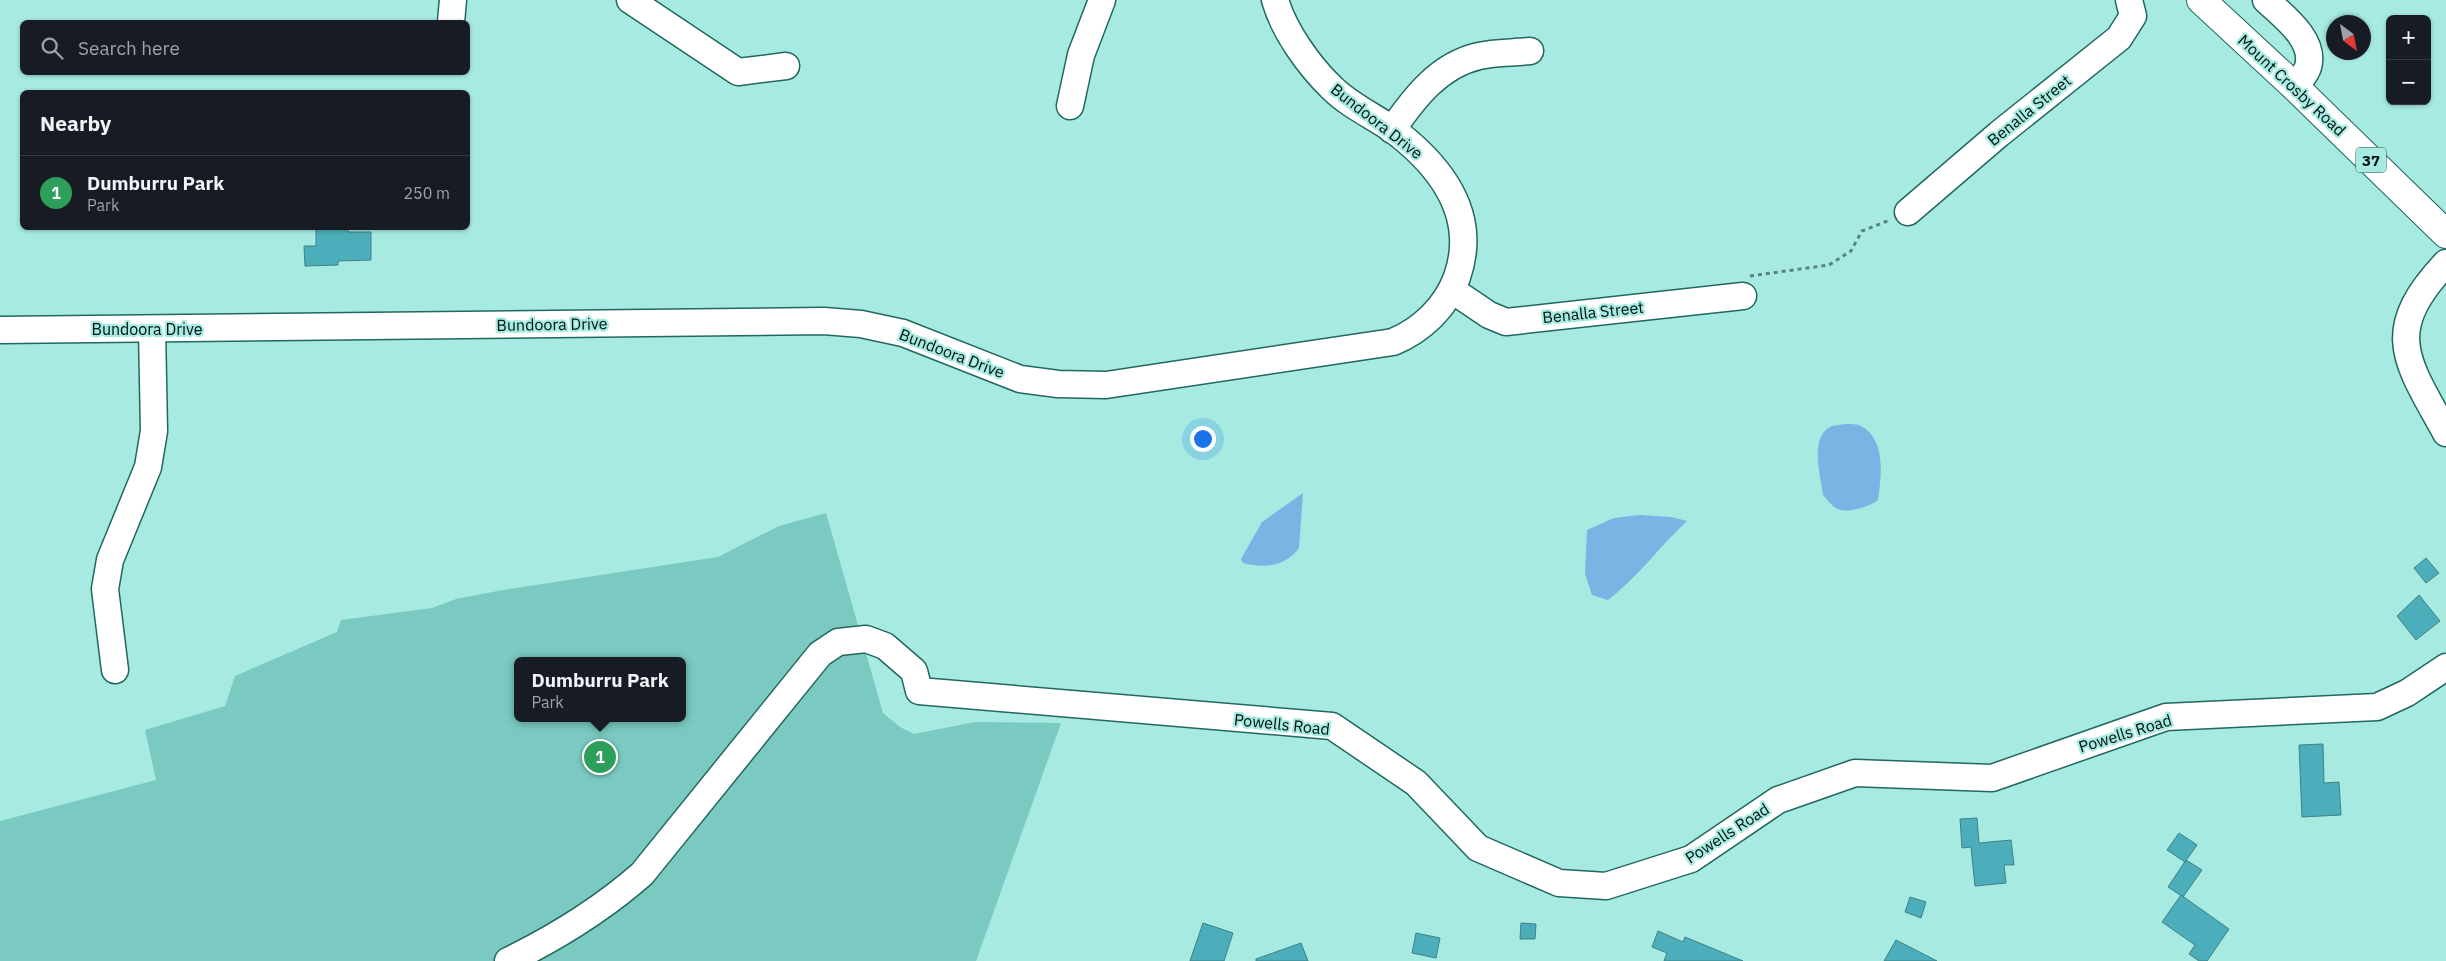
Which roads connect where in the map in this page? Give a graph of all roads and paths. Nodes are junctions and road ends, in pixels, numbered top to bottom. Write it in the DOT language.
graph roads {
  1 [pos="453,0"];
  2 [pos="630,0"];
  3 [pos="1102,0"];
  4 [pos="1275,0"];
  5 [pos="2129,0"];
  6 [pos="2201,0"];
  7 [pos="2266,0"];
  8 [pos="451,20"];
  9 [pos="1530,51"];
  10 [pos="786,66"];
  11 [pos="2295,87"];
  12 [pos="1070,106"];
  13 [pos="1392,130"];
  14 [pos="1908,212"];
  15 [pos="2446,234"];
  16 [pos="2446,263"];
  17 [pos="1452,290"];
  18 [pos="1740,296"];
  19 [pos="152,329"];
  20 [pos="0,330"];
  21 [pos="2446,433"];
  22 [pos="2446,667"];
  23 [pos="115,670"];
  24 [pos="508,961"];
  1 -- 8 [label="street"];
  2 -- 10 [label="street"];
  3 -- 12 [label="street"];
  4 -- 13 [label="street, Bundoora Drive"];
  5 -- 14 [label="street, Benalla Street"];
  6 -- 11 [label="main road, Mount Crosby Road / 37"];
  7 -- 11 [label="street"];
  9 -- 13 [label="street"];
  11 -- 15 [label="main road, Mount Crosby Road / 37"];
  13 -- 17 [label="street, Bundoora Drive"];
  14 -- 18 [label="path"];
  16 -- 21 [label="street"];
  17 -- 18 [label="street, Benalla Street"];
  17 -- 19 [label="street, Bundoora Drive"];
  19 -- 20 [label="street, Bundoora Drive"];
  19 -- 23 [label="street"];
  22 -- 24 [label="street, Powells Road"];
}
